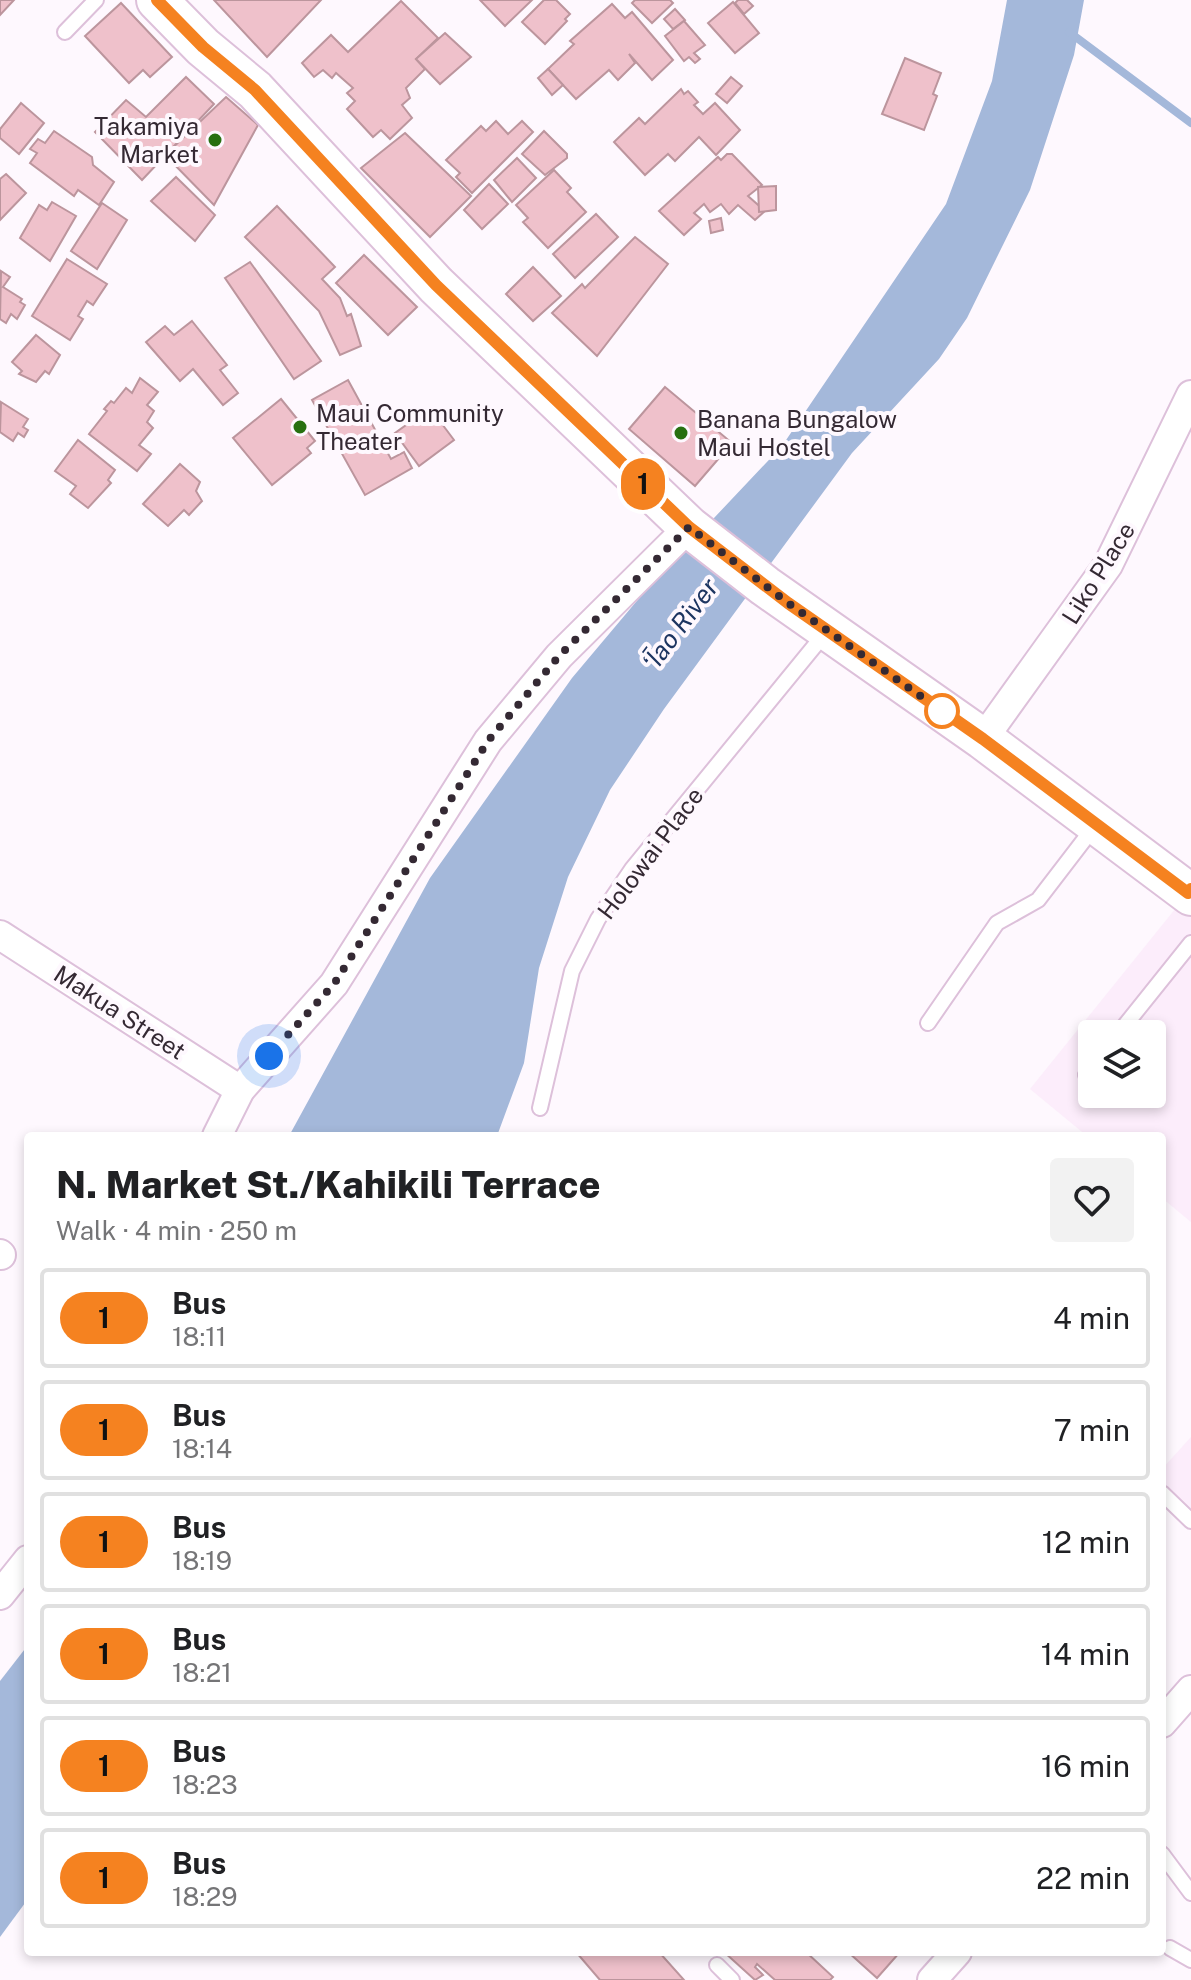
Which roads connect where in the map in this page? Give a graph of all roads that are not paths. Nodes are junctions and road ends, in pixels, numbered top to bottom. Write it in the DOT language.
graph roads {
  1 [pos="96,0"];
  2 [pos="157,0"];
  3 [pos="65,32"];
  4 [pos="1191,395"];
  5 [pos="689,527"];
  6 [pos="827,631"];
  7 [pos="983,739"];
  8 [pos="1096,824"];
  9 [pos="1190,892"];
  10 [pos="0,935"];
  11 [pos="1191,943"];
  12 [pos="1129,1020"];
  13 [pos="928,1023"];
  14 [pos="240,1090"];
  15 [pos="540,1108"];
  16 [pos="219,1132"];
  17 [pos="1166,1497"];
  18 [pos="1191,1521"];
  19 [pos="24,1565"];
  20 [pos="0,1595"];
  21 [pos="1191,1690"];
  22 [pos="1166,1718"];
  23 [pos="1166,1859"];
  24 [pos="1191,1893"];
  25 [pos="1170,1948"];
  26 [pos="953,1956"];
  27 [pos="1191,1960"];
  28 [pos="717,1965"];
  29 [pos="732,1980"];
  30 [pos="932,1980"];
  1 -- 3 [label="lane"];
  2 -- 5 [label="street"];
  4 -- 7 [label="street, Liko Place"];
  5 -- 6 [label="street"];
  5 -- 14 [label="street"];
  6 -- 7 [label="street"];
  6 -- 15 [label="lane, Holowai Place"];
  7 -- 8 [label="street"];
  8 -- 9 [label="street"];
  8 -- 13 [label="lane"];
  10 -- 14 [label="street, Makua Street"];
  11 -- 12 [label="lane"];
  14 -- 16 [label="street"];
  17 -- 18 [label="lane"];
  19 -- 20 [label="street"];
  21 -- 22 [label="street"];
  23 -- 24 [label="lane"];
  25 -- 27 [label="lane"];
  26 -- 30 [label="street"];
  28 -- 29 [label="lane"];
}
